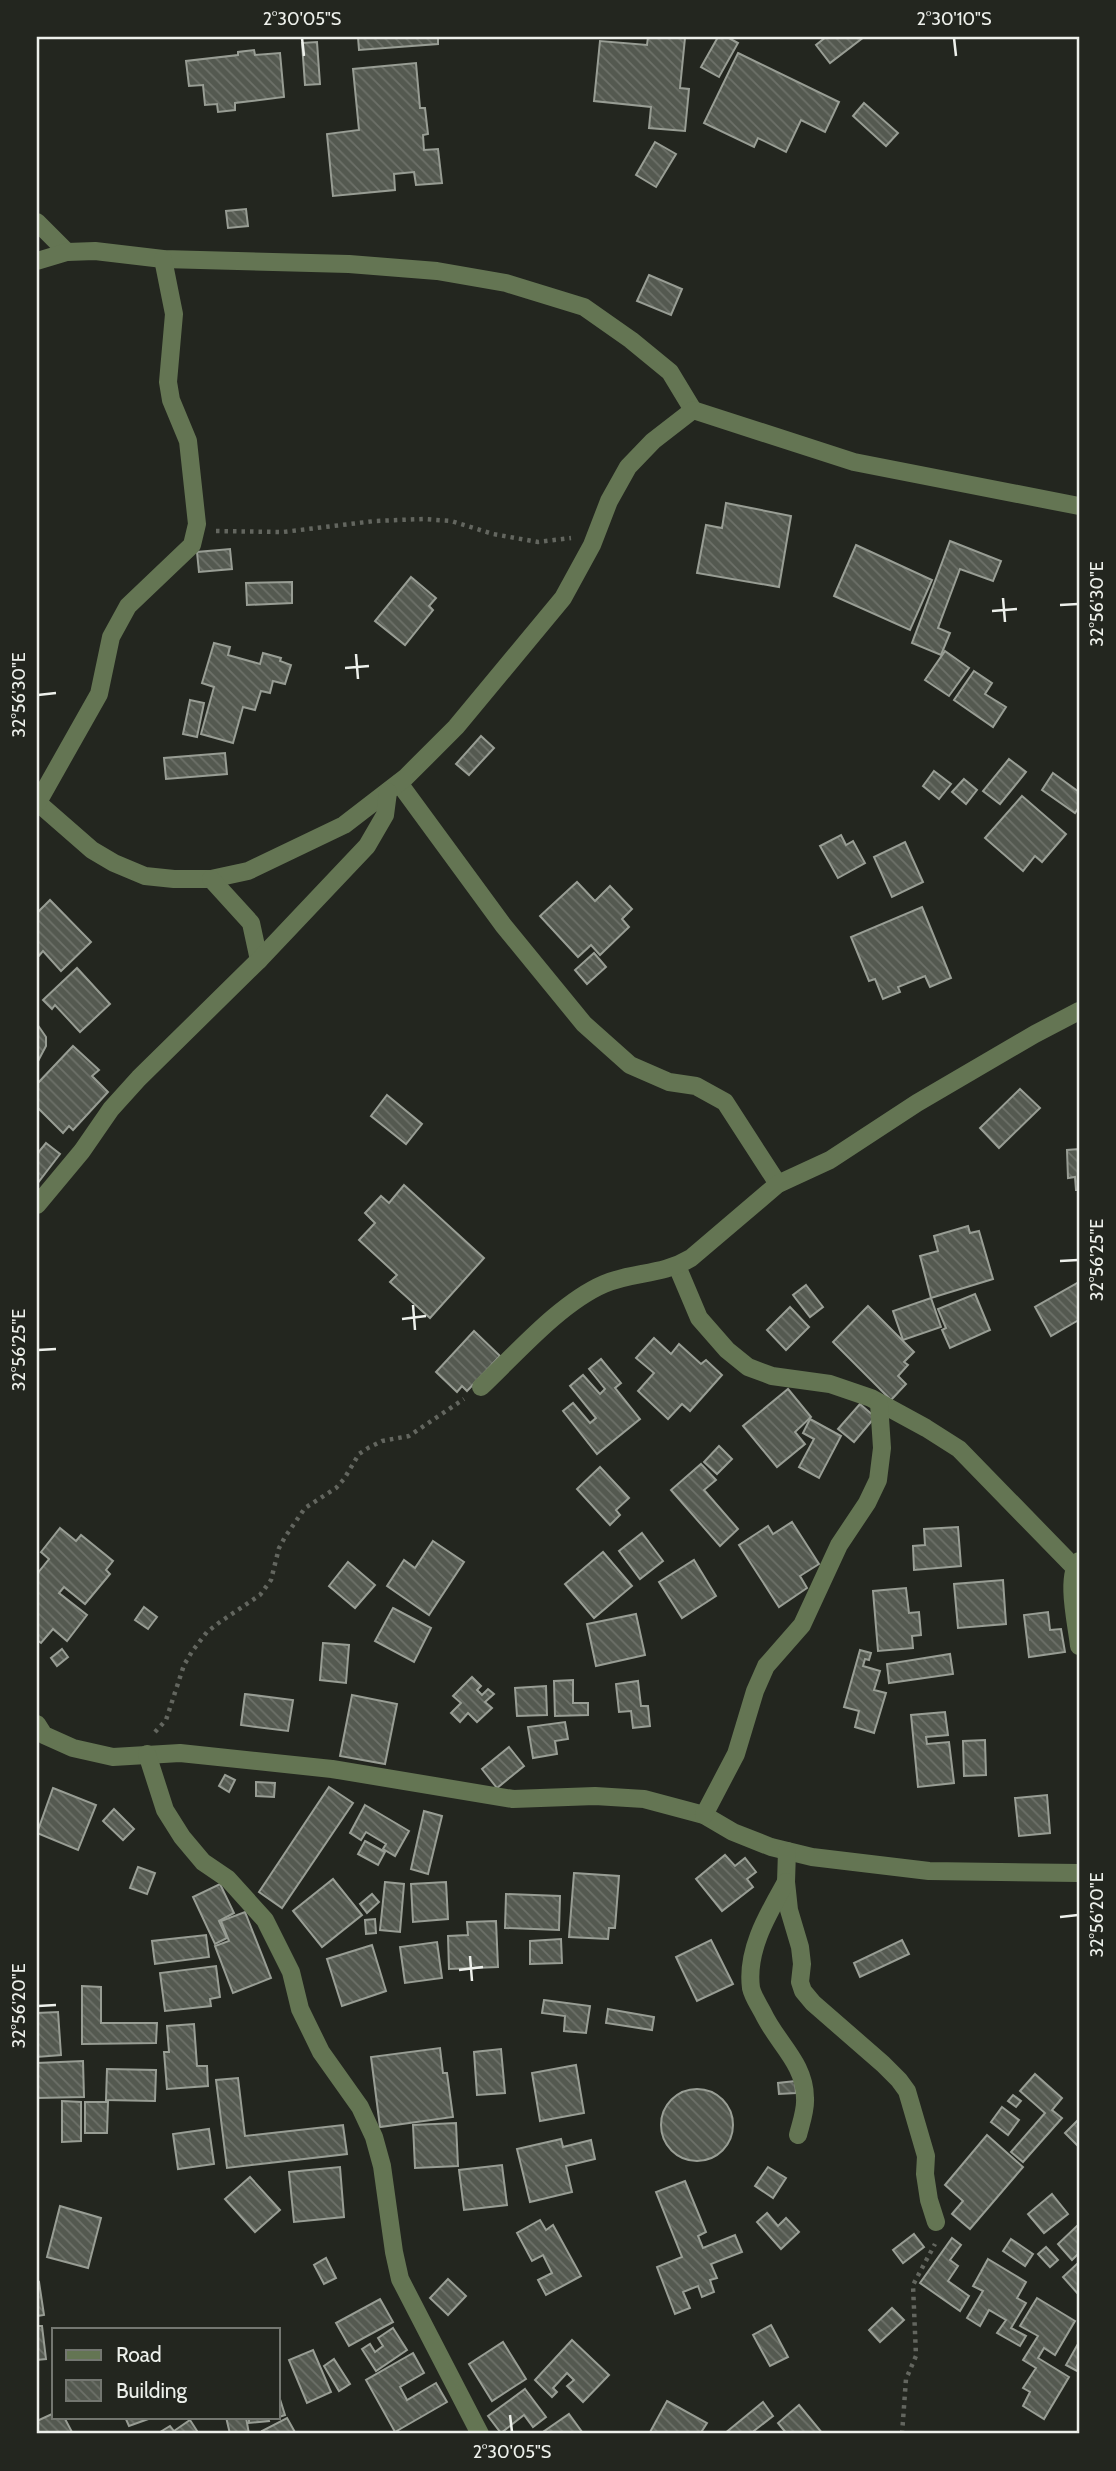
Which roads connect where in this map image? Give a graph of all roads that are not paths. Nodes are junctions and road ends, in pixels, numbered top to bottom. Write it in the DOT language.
graph roads {
  1 [pos="37,222"];
  2 [pos="67,252"];
  3 [pos="163,259"];
  4 [pos="37,261"];
  5 [pos="694,410"];
  6 [pos="1079,506"];
  7 [pos="394,788"];
  8 [pos="37,802"];
  9 [pos="211,878"];
  10 [pos="259,960"];
  11 [pos="1079,1011"];
  12 [pos="778,1184"];
  13 [pos="37,1205"];
  14 [pos="677,1266"];
  15 [pos="481,1387"];
  16 [pos="879,1403"];
  17 [pos="1077,1564"];
  18 [pos="1079,1646"];
  19 [pos="37,1724"];
  20 [pos="142,1754"];
  21 [pos="704,1815"];
  22 [pos="787,1851"];
  23 [pos="1079,1873"];
  24 [pos="786,1882"];
  25 [pos="798,2135"];
  26 [pos="936,2222"];
  27 [pos="480,2434"];
  1 -- 2 [label="street"];
  2 -- 3 [label="street"];
  2 -- 4 [label="street"];
  3 -- 5 [label="street"];
  3 -- 8 [label="street"];
  5 -- 6 [label="street"];
  5 -- 7 [label="street"];
  7 -- 9 [label="street"];
  7 -- 10 [label="street"];
  7 -- 12 [label="street"];
  8 -- 9 [label="street"];
  9 -- 10 [label="street"];
  10 -- 13 [label="street"];
  11 -- 12 [label="street"];
  12 -- 14 [label="street"];
  14 -- 15 [label="street"];
  14 -- 16 [label="street"];
  16 -- 17 [label="street"];
  16 -- 21 [label="street"];
  17 -- 18 [label="street"];
  19 -- 20 [label="street"];
  20 -- 21 [label="street"];
  20 -- 27 [label="street"];
  21 -- 22 [label="street"];
  22 -- 23 [label="street"];
  22 -- 24 [label="street"];
  24 -- 25 [label="street"];
  24 -- 26 [label="street"];
}
